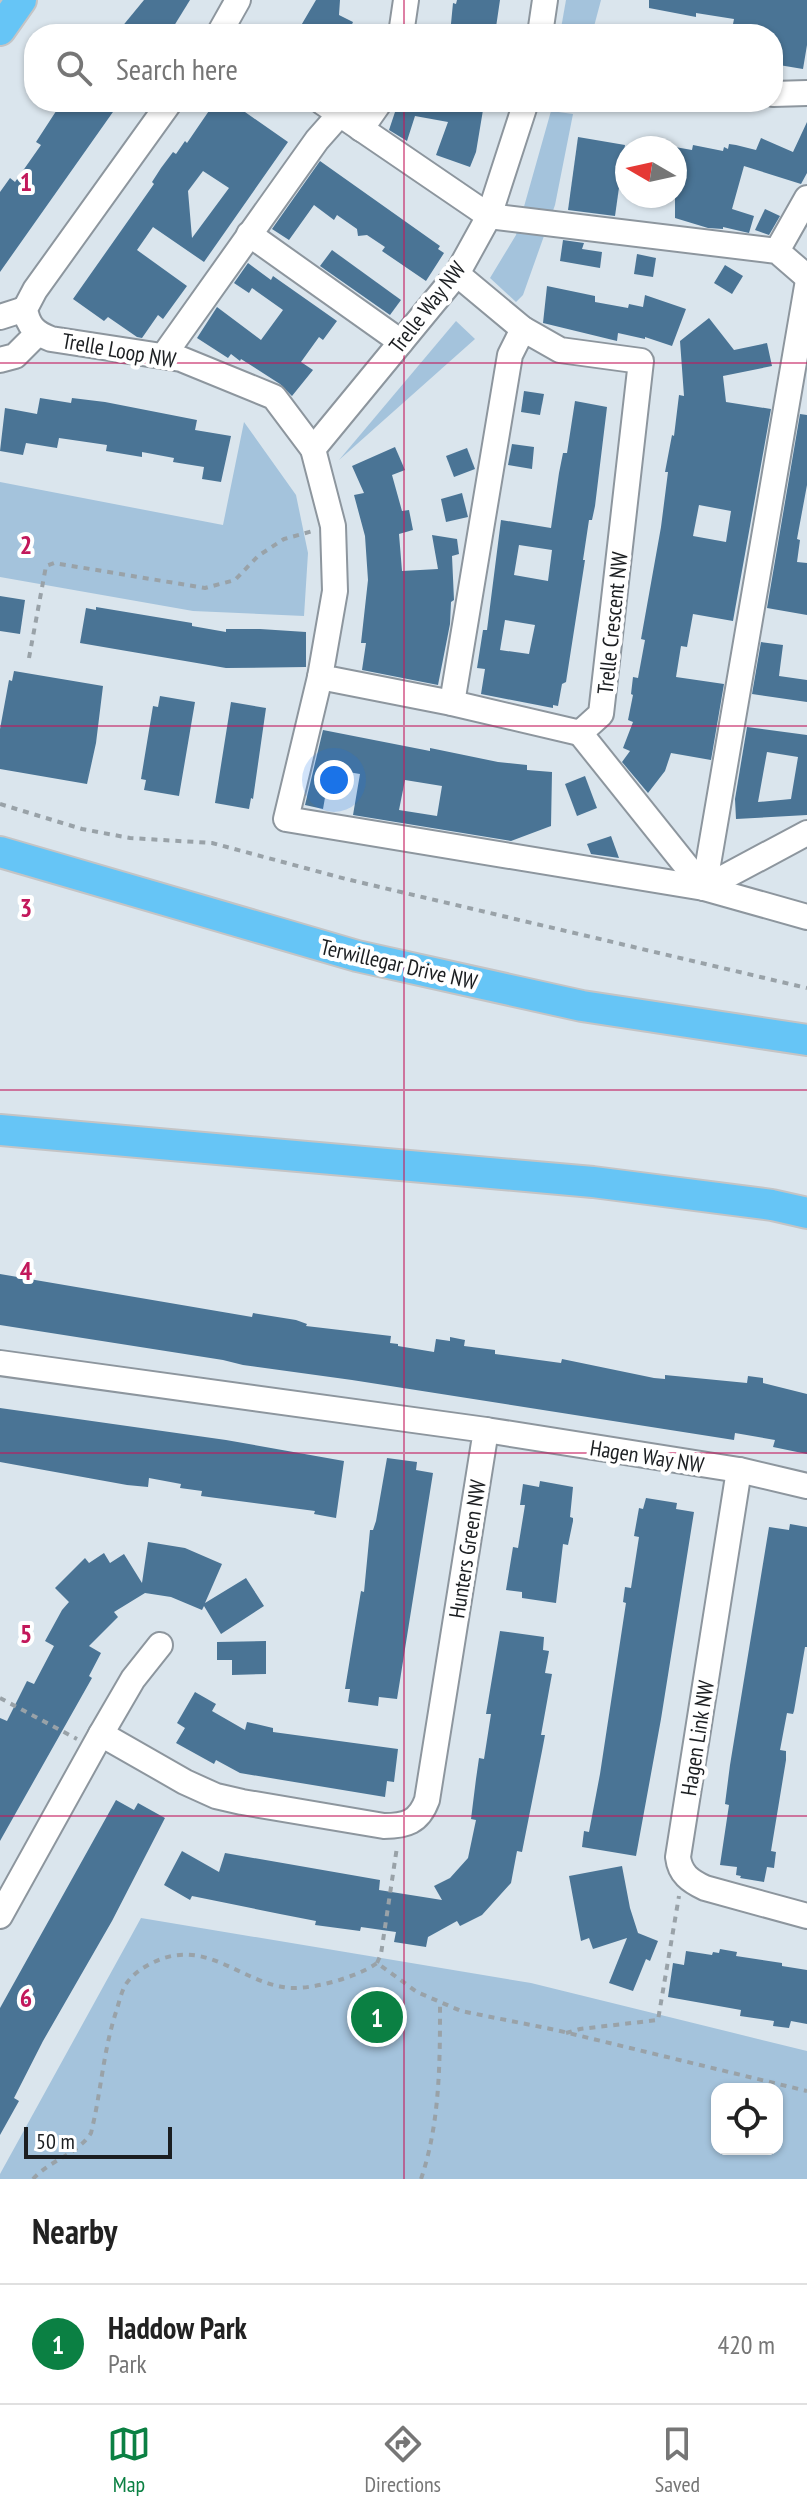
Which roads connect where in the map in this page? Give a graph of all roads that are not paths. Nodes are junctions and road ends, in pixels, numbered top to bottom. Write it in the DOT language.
graph roads {
  1 [pos="21,0"];
  2 [pos="238,0"];
  3 [pos="406,0"];
  4 [pos="545,0"];
  5 [pos="226,24"];
  6 [pos="402,24"];
  7 [pos="541,24"];
  8 [pos="0,30"];
  9 [pos="807,93"];
  10 [pos="783,94"];
  11 [pos="163,112"];
  12 [pos="329,112"];
  13 [pos="337,112"];
  14 [pos="373,112"];
  15 [pos="523,112"];
  16 [pos="361,129"];
  17 [pos="807,198"];
  18 [pos="489,216"];
  19 [pos="249,234"];
  20 [pos="777,251"];
  21 [pos="457,274"];
  22 [pos="807,277"];
  23 [pos="807,286"];
  24 [pos="25,309"];
  25 [pos="0,317"];
  26 [pos="523,329"];
  27 [pos="37,334"];
  28 [pos="401,342"];
  29 [pos="164,355"];
  30 [pos="0,360"];
  31 [pos="313,449"];
  32 [pos="320,677"];
  33 [pos="452,703"];
  34 [pos="580,733"];
  35 [pos="807,833"];
  36 [pos="0,852"];
  37 [pos="704,888"];
  38 [pos="807,917"];
  39 [pos="807,1040"];
  40 [pos="0,1130"];
  41 [pos="807,1213"];
  42 [pos="0,1363"];
  43 [pos="486,1430"];
  44 [pos="739,1470"];
  45 [pos="807,1486"];
  46 [pos="160,1645"];
  47 [pos="97,1741"];
  48 [pos="0,1916"];
  49 [pos="807,1916"];
  1 -- 8 [label="main road"];
  2 -- 5 [label="street"];
  3 -- 6 [label="street"];
  4 -- 7 [label="street"];
  9 -- 10 [label="street"];
  11 -- 24 [label="street"];
  12 -- 19 [label="street"];
  13 -- 16 [label="street"];
  14 -- 16 [label="street"];
  15 -- 18 [label="street, Trelle Way NW"];
  16 -- 18 [label="street"];
  17 -- 20 [label="street"];
  18 -- 20 [label="street"];
  18 -- 21 [label="street, Trelle Way NW"];
  19 -- 28 [label="street"];
  19 -- 29 [label="street"];
  20 -- 22 [label="street"];
  21 -- 26 [label="street, Trelle Crescent NW"];
  21 -- 28 [label="street, Trelle Way NW"];
  23 -- 37 [label="street"];
  24 -- 25 [label="street"];
  24 -- 27 [label="street, Trelle Loop NW"];
  26 -- 33 [label="street"];
  26 -- 34 [label="street, Trelle Crescent NW"];
  27 -- 29 [label="street, Trelle Loop NW"];
  27 -- 30 [label="street, Trelle Loop NW"];
  28 -- 31 [label="street, Trelle Way NW"];
  29 -- 31 [label="street, Trelle Loop NW"];
  31 -- 32 [label="street"];
  32 -- 33 [label="street"];
  32 -- 37 [label="street"];
  33 -- 34 [label="street"];
  34 -- 37 [label="street"];
  35 -- 37 [label="street"];
  36 -- 39 [label="main road, Terwillegar Drive NW"];
  37 -- 38 [label="street"];
  40 -- 41 [label="main road"];
  42 -- 43 [label="street"];
  43 -- 44 [label="street, Hagen Way NW"];
  43 -- 47 [label="street, Hunters Green NW"];
  44 -- 45 [label="street, Hagen Way NW"];
  44 -- 49 [label="street, Hagen Link NW"];
  46 -- 47 [label="street"];
  47 -- 48 [label="street"];
}
